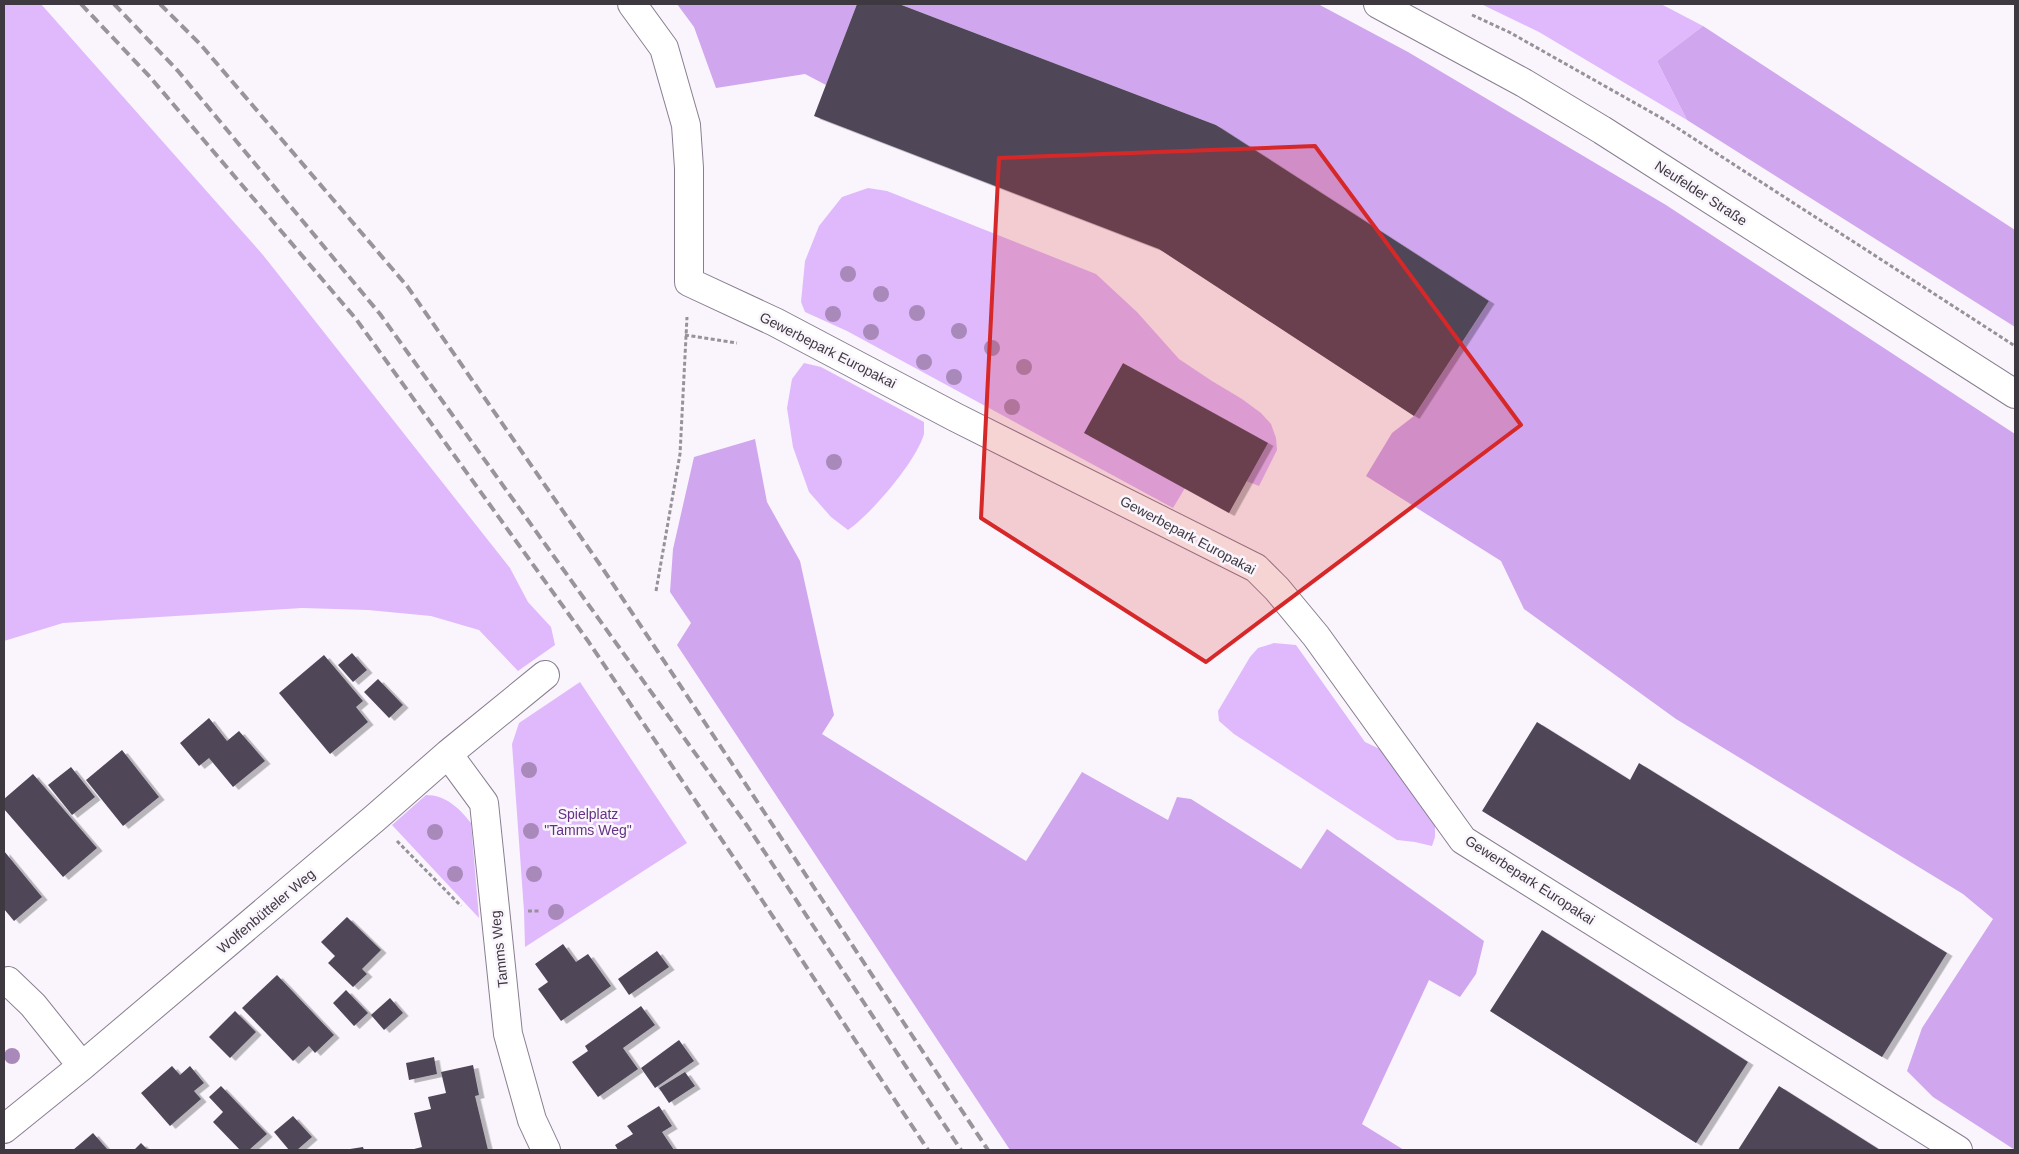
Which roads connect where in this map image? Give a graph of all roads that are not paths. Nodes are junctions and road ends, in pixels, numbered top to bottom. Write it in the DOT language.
graph roads {
  1 [pos="632,4"];
  2 [pos="1378,4"];
  3 [pos="2015,394"];
  4 [pos="545,675"];
  5 [pos="448,754"];
  6 [pos="4,984"];
  7 [pos="82,1066"];
  8 [pos="4,1129"];
  9 [pos="546,1150"];
  10 [pos="1958,1150"];
  1 -- 10 [label="street, Gewerbepark Europakai"];
  2 -- 3 [label="street, Neufelder Straße"];
  4 -- 5 [label="street, Wolfenbütteler Weg"];
  5 -- 7 [label="street, Wolfenbütteler Weg"];
  5 -- 9 [label="street, Tamms Weg"];
  6 -- 7 [label="street"];
  7 -- 8 [label="street, Wolfenbütteler Weg"];
}
